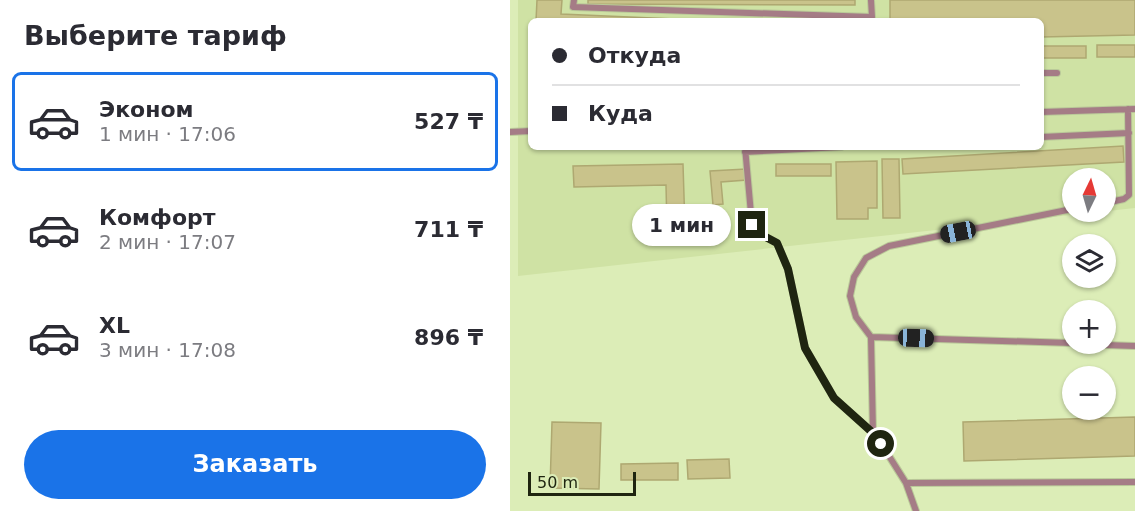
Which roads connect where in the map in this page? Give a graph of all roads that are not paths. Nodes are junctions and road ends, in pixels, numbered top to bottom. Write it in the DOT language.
graph roads {
  1 [pos="574,0"];
  2 [pos="871,0"];
  3 [pos="1044,73"];
  4 [pos="1057,73"];
  5 [pos="1132,109"];
  6 [pos="1044,112"];
  7 [pos="528,131"];
  8 [pos="510,132"];
  9 [pos="1129,133"];
  10 [pos="1044,138"];
  11 [pos="745,150"];
  12 [pos="1116,201"];
  13 [pos="1062,211"];
  14 [pos="871,337"];
  15 [pos="1062,344"];
  16 [pos="1116,345"];
  17 [pos="1135,345"];
  18 [pos="873,433"];
  19 [pos="1135,482"];
  20 [pos="906,483"];
  21 [pos="915,511"];
  1 -- 2 [label="lane"];
  3 -- 4 [label="lane"];
  5 -- 6 [label="lane"];
  5 -- 9 [label="lane"];
  7 -- 8 [label="lane"];
  9 -- 10 [label="lane"];
  9 -- 12 [label="lane"];
  11 -- 18 [label="lane"];
  13 -- 14 [label="lane"];
  14 -- 15 [label="lane"];
  14 -- 18 [label="lane"];
  16 -- 17 [label="lane"];
  18 -- 20 [label="lane"];
  19 -- 20 [label="lane"];
  20 -- 21 [label="lane"];
}
